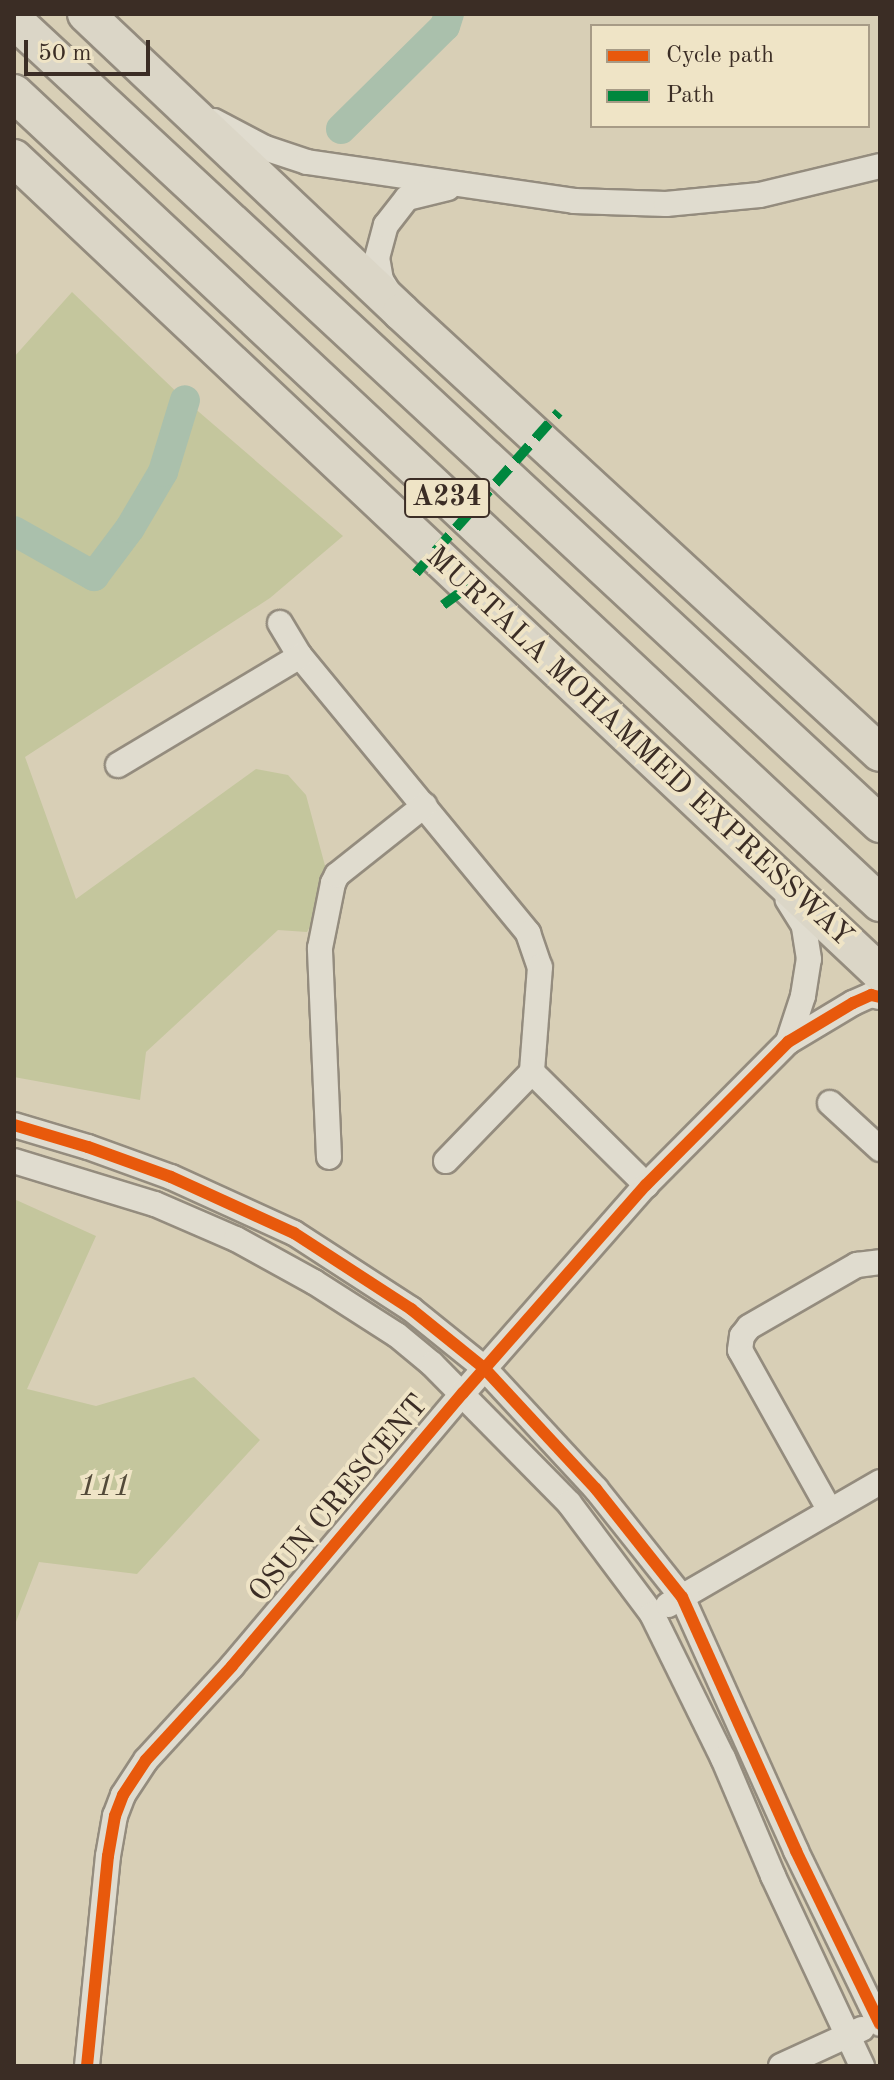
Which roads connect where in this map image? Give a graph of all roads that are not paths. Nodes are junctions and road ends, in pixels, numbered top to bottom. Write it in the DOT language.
graph roads {
  1 [pos="86,14"];
  2 [pos="14,20"];
  3 [pos="170,90"];
  4 [pos="14,93"];
  5 [pos="14,147"];
  6 [pos="880,166"];
  7 [pos="26,169"];
  8 [pos="462,185"];
  9 [pos="401,312"];
  10 [pos="280,623"];
  11 [pos="300,656"];
  12 [pos="880,753"];
  13 [pos="118,765"];
  14 [pos="425,805"];
  15 [pos="880,824"];
  16 [pos="771,872"];
  17 [pos="880,903"];
  18 [pos="880,973"];
  19 [pos="880,997"];
  20 [pos="788,1042"];
  21 [pos="532,1072"];
  22 [pos="830,1103"];
  23 [pos="14,1125"];
  24 [pos="880,1149"];
  25 [pos="329,1157"];
  26 [pos="14,1161"];
  27 [pos="446,1161"];
  28 [pos="646,1185"];
  29 [pos="880,1262"];
  30 [pos="484,1368"];
  31 [pos="463,1393"];
  32 [pos="880,1482"];
  33 [pos="830,1511"];
  34 [pos="682,1597"];
  35 [pos="652,1614"];
  36 [pos="879,2023"];
  37 [pos="847,2036"];
  38 [pos="87,2066"];
  39 [pos="781,2066"];
  40 [pos="862,2066"];
  1 -- 3 [label="highway"];
  2 -- 15 [label="highway, A234"];
  3 -- 8 [label="street"];
  3 -- 9 [label="highway"];
  4 -- 17 [label="highway, MURTALA MOHAMMED EXPRESSWAY / A234"];
  5 -- 7 [label="highway, MURTALA MOHAMMED EXPRESSWAY"];
  6 -- 8 [label="street"];
  7 -- 16 [label="highway, MURTALA MOHAMMED EXPRESSWAY"];
  8 -- 9 [label="street"];
  9 -- 12 [label="highway"];
  10 -- 11 [label="street"];
  11 -- 13 [label="street"];
  11 -- 14 [label="street"];
  14 -- 21 [label="street"];
  14 -- 25 [label="street"];
  16 -- 18 [label="highway, MURTALA MOHAMMED EXPRESSWAY"];
  16 -- 20 [label="street"];
  19 -- 20 [label="street"];
  20 -- 28 [label="street, OSUN CRESCENT"];
  21 -- 27 [label="street"];
  21 -- 28 [label="street"];
  22 -- 24 [label="street"];
  23 -- 30 [label="street"];
  26 -- 31 [label="street"];
  28 -- 30 [label="street, OSUN CRESCENT"];
  29 -- 33 [label="street"];
  30 -- 31 [label="street, OSUN CRESCENT"];
  30 -- 34 [label="street"];
  31 -- 35 [label="street"];
  31 -- 38 [label="street, OSUN CRESCENT"];
  32 -- 33 [label="street"];
  33 -- 34 [label="street"];
  34 -- 35 [label="street"];
  34 -- 36 [label="street"];
  35 -- 37 [label="street"];
  36 -- 37 [label="street"];
  37 -- 39 [label="street"];
  37 -- 40 [label="street"];
}
